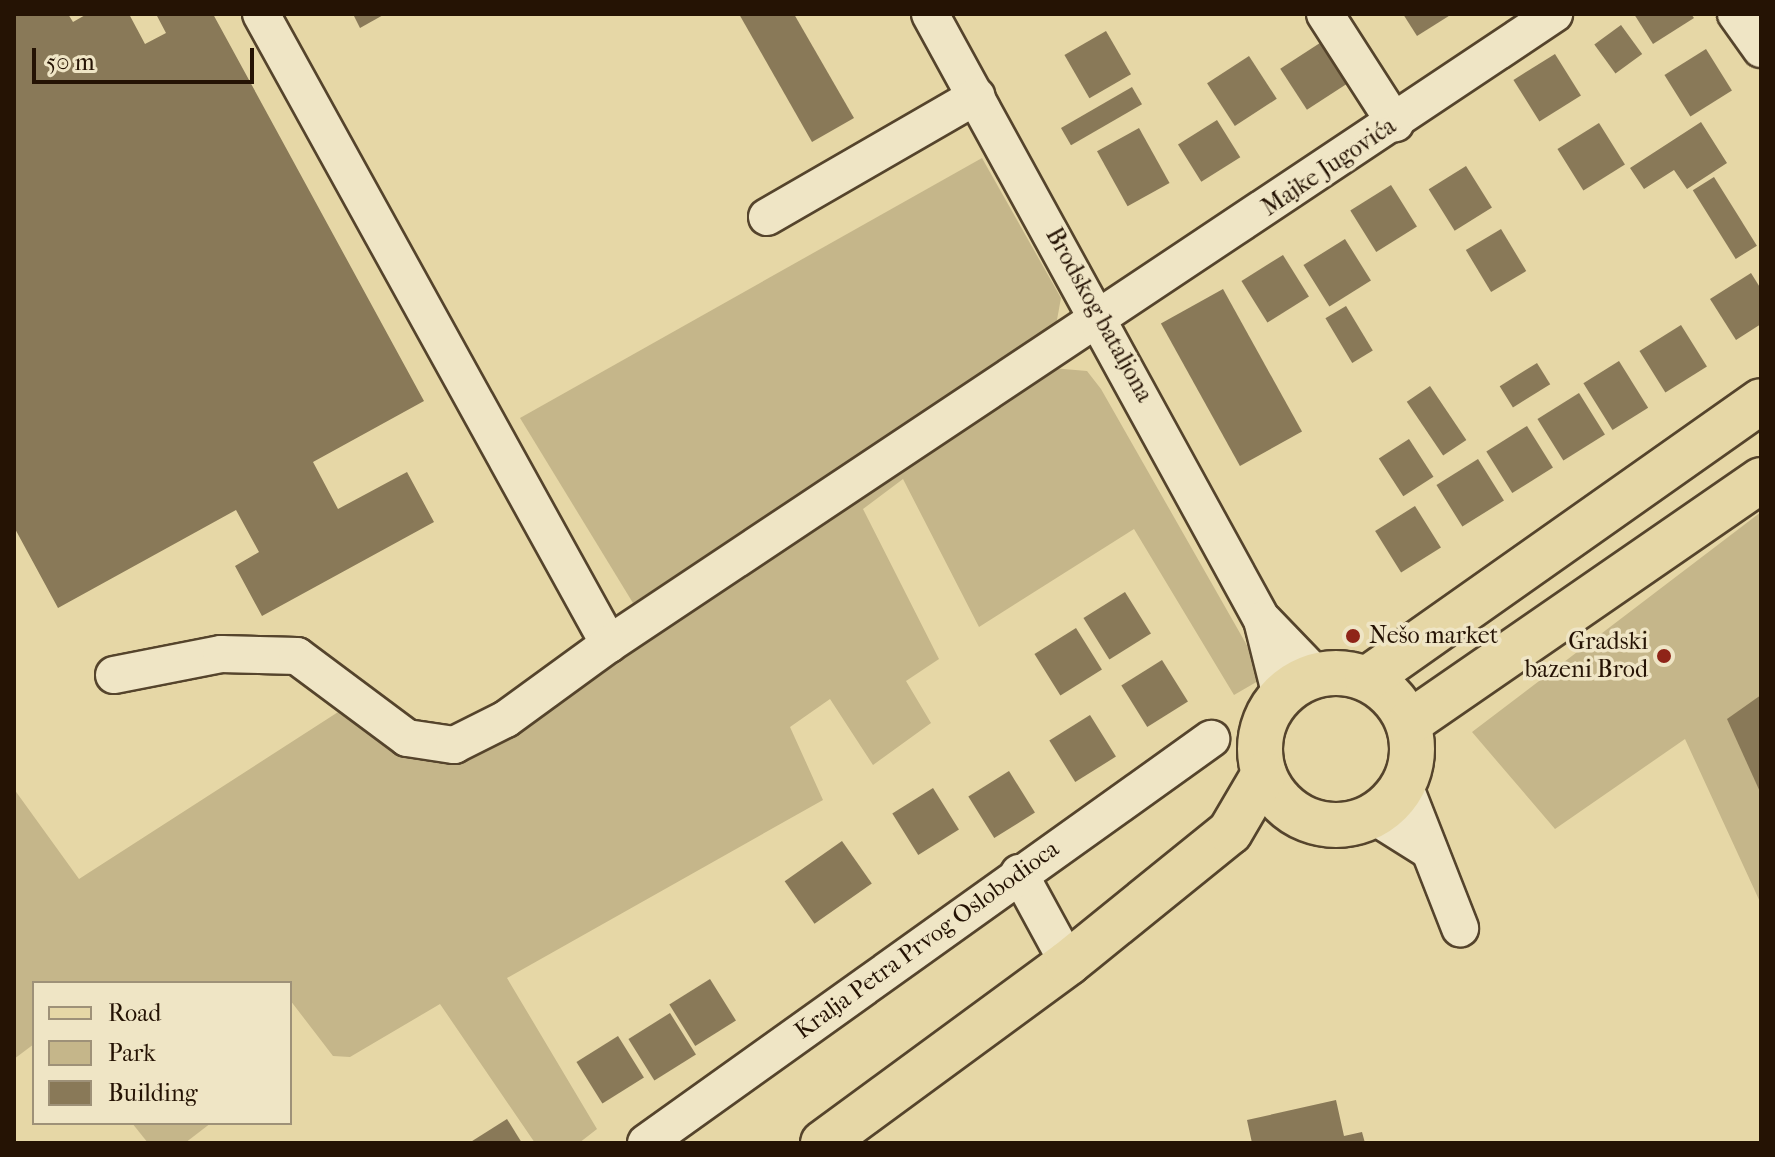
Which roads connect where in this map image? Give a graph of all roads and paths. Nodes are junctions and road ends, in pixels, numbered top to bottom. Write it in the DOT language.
graph roads {
  1 [pos="261,14"];
  2 [pos="930,14"];
  3 [pos="1325,14"];
  4 [pos="1554,14"];
  5 [pos="1736,14"];
  6 [pos="1761,49"];
  7 [pos="977,96"];
  8 [pos="1395,123"];
  9 [pos="767,217"];
  10 [pos="1103,319"];
  11 [pos="1761,401"];
  12 [pos="1761,480"];
  13 [pos="609,644"];
  14 [pos="114,675"];
  15 [pos="1367,679"];
  16 [pos="1299,685"];
  17 [pos="1409,723"];
  18 [pos="1211,739"];
  19 [pos="1264,774"];
  20 [pos="1404,785"];
  21 [pos="1295,814"];
  22 [pos="1374,816"];
  23 [pos="1230,832"];
  24 [pos="1428,850"];
  25 [pos="1019,873"];
  26 [pos="1460,928"];
  27 [pos="1068,963"];
  28 [pos="646,1143"];
  29 [pos="823,1143"];
  1 -- 13 [label="street"];
  2 -- 7 [label="street, Brodskog bataljona"];
  3 -- 8 [label="street"];
  4 -- 8 [label="street, Majke Jugovića"];
  5 -- 6 [label="street"];
  7 -- 9 [label="street"];
  7 -- 10 [label="street, Brodskog bataljona"];
  8 -- 10 [label="street, Majke Jugovića"];
  10 -- 13 [label="street, Majke Jugovića"];
  10 -- 16 [label="street, Brodskog bataljona"];
  11 -- 15 [label="main road"];
  12 -- 17 [label="main road"];
  13 -- 14 [label="street, Majke Jugovića"];
  15 -- 16 [label="main road"];
  15 -- 17 [label="main road"];
  16 -- 19 [label="main road"];
  17 -- 20 [label="main road"];
  18 -- 25 [label="street, Kralja Petra Prvog Oslobodioca"];
  19 -- 21 [label="main road"];
  19 -- 23 [label="main road"];
  20 -- 22 [label="main road"];
  20 -- 24 [label="street"];
  21 -- 22 [label="main road"];
  21 -- 23 [label="main road"];
  22 -- 24 [label="street"];
  23 -- 27 [label="main road"];
  24 -- 26 [label="street"];
  25 -- 27 [label="street"];
  25 -- 28 [label="street, Kralja Petra Prvog Oslobodioca"];
  27 -- 29 [label="main road"];
}
